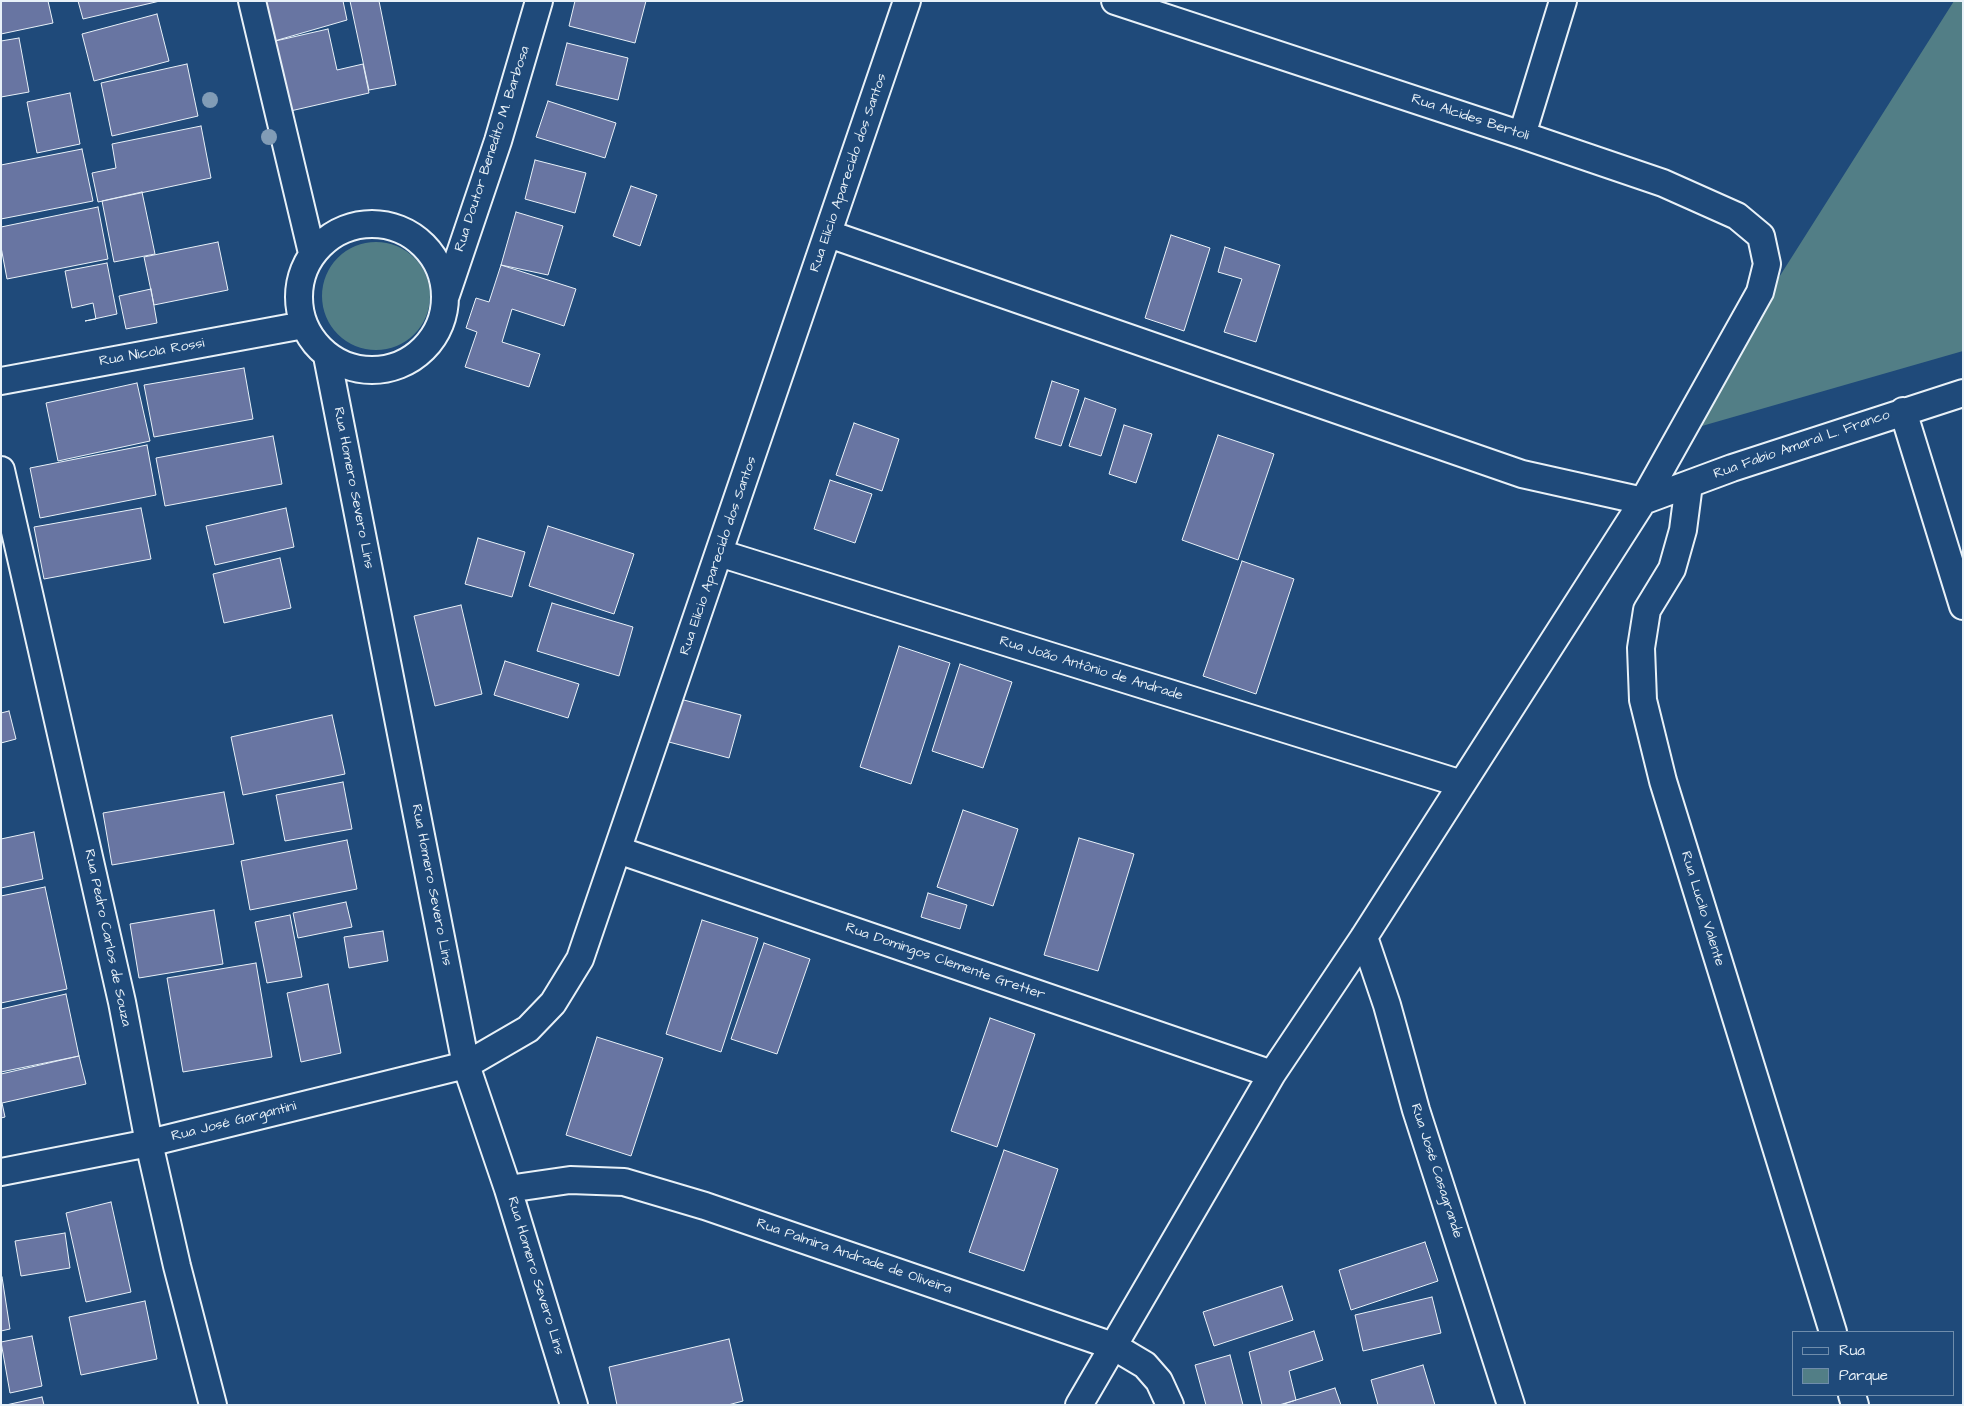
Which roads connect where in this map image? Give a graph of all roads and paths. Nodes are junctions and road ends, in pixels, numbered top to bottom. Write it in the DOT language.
graph roads {
  1 [pos="252,1"];
  2 [pos="539,1"];
  3 [pos="907,1"];
  4 [pos="1115,1"];
  5 [pos="1563,1"];
  6 [pos="1522,135"];
  7 [pos="829,234"];
  8 [pos="312,253"];
  9 [pos="446,296"];
  10 [pos="304,325"];
  11 [pos="327,356"];
  12 [pos="1,381"];
  13 [pos="1963,393"];
  14 [pos="1904,411"];
  15 [pos="1,470"];
  16 [pos="1689,484"];
  17 [pos="1643,501"];
  18 [pos="720,553"];
  19 [pos="1963,606"];
  20 [pos="1462,784"];
  21 [pos="618,850"];
  22 [pos="1364,937"];
  23 [pos="466,1065"];
  24 [pos="1272,1074"];
  25 [pos="149,1143"];
  26 [pos="1,1172"];
  27 [pos="508,1190"];
  28 [pos="1833,1331"];
  29 [pos="1114,1346"];
  30 [pos="213,1405"];
  31 [pos="574,1405"];
  32 [pos="1080,1405"];
  33 [pos="1170,1405"];
  34 [pos="1512,1405"];
  1 -- 8 [label="street"];
  2 -- 9 [label="street, Rua Doutor Benedito M. Barbosa"];
  3 -- 7 [label="street, Rua Elício Aparecido dos Santos"];
  4 -- 6 [label="street, Rua Alcides Bertoli"];
  5 -- 6 [label="street"];
  6 -- 17 [label="street, Rua Alcides Bertoli"];
  7 -- 17 [label="street"];
  7 -- 18 [label="street, Rua Elício Aparecido dos Santos"];
  8 -- 9 [label="street"];
  8 -- 10 [label="street"];
  9 -- 11 [label="street"];
  10 -- 11 [label="street"];
  10 -- 12 [label="street, Rua Nicola Rossi"];
  11 -- 23 [label="street, Rua Homero Severo Lins"];
  13 -- 14 [label="street, Rua Fabio Amaral L. Franco"];
  14 -- 16 [label="street, Rua Fabio Amaral L. Franco"];
  14 -- 19 [label="street"];
  15 -- 25 [label="street, Rua Pedro Carlos de Souza"];
  16 -- 17 [label="street, Rua Fabio Amaral L. Franco"];
  16 -- 28 [label="street, Rua Lucilo Valente"];
  17 -- 20 [label="street, Rua Alcides Bertoli"];
  18 -- 20 [label="street, Rua João Antônio de Andrade"];
  18 -- 21 [label="street, Rua Elício Aparecido dos Santos"];
  20 -- 22 [label="street, Rua Alcides Bertoli"];
  21 -- 23 [label="street, Rua Elício Aparecido dos Santos"];
  21 -- 24 [label="street, Rua Domingos Clemente Gretter"];
  22 -- 24 [label="street, Rua Alcides Bertoli"];
  22 -- 34 [label="street, Rua José Casagrande"];
  23 -- 25 [label="street, Rua José Gargantini"];
  23 -- 27 [label="street, Rua Homero Severo Lins"];
  24 -- 29 [label="street, Rua Alcides Bertoli"];
  25 -- 26 [label="street, Rua José Gargantini"];
  25 -- 30 [label="street, Rua Pedro Carlos de Souza"];
  27 -- 29 [label="street, Rua Palmira Andrade de Oliveira"];
  27 -- 31 [label="street, Rua Homero Severo Lins"];
  29 -- 32 [label="street, Rua Alcides Bertoli"];
  29 -- 33 [label="street, Rua Palmira Andrade de Oliveira"];
}
